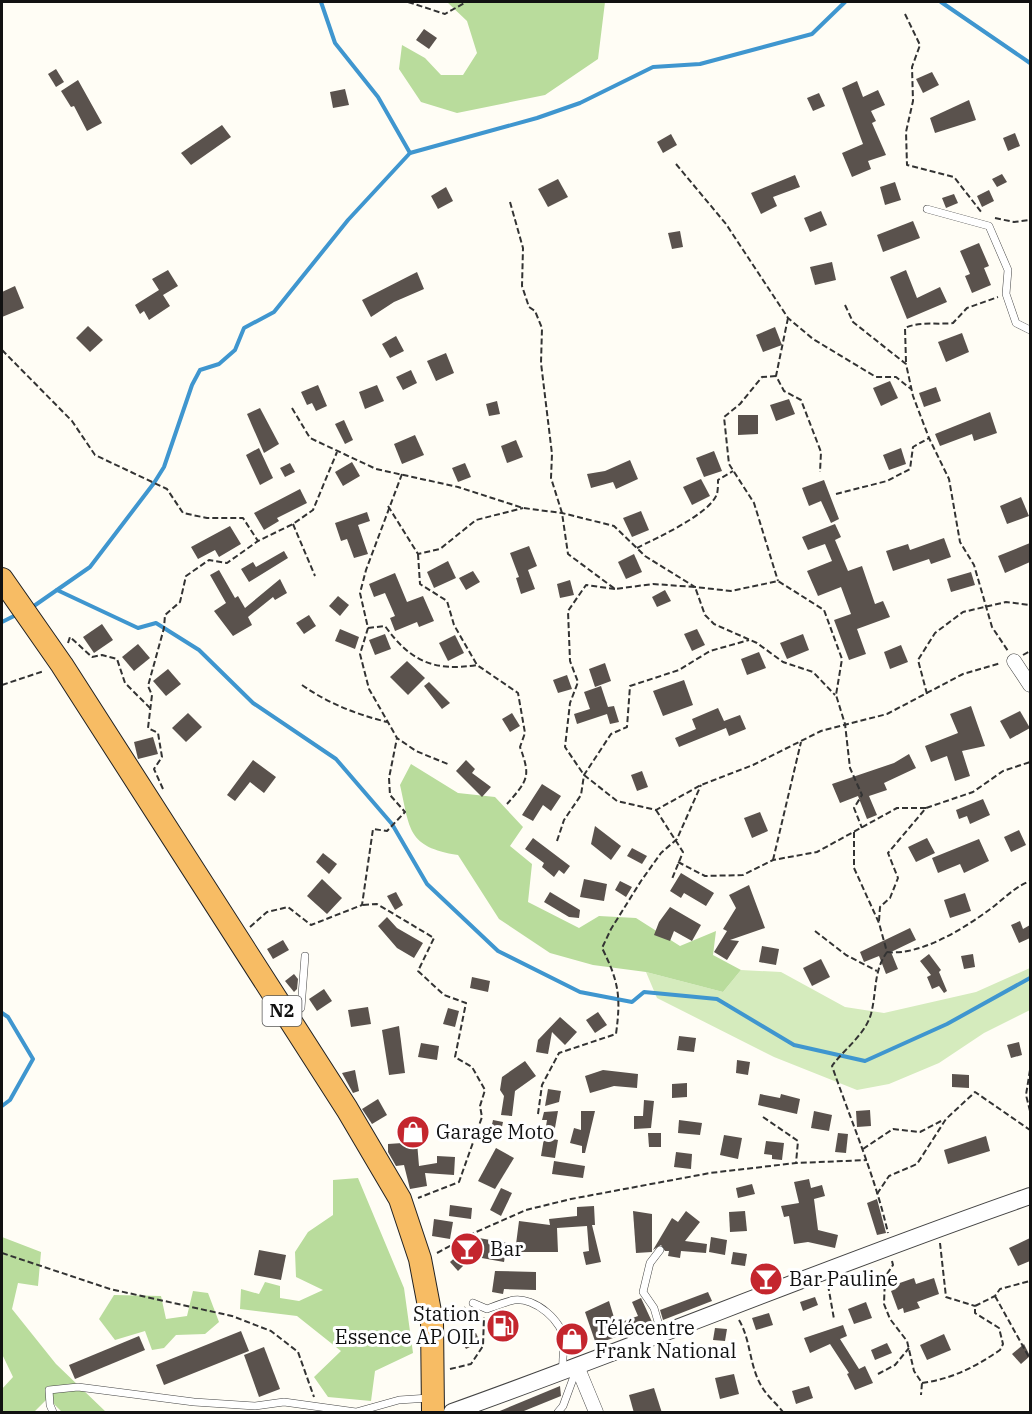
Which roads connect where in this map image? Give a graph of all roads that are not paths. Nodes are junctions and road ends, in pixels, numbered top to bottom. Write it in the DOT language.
graph roads {
  1 [pos="927,209"];
  2 [pos="1030,330"];
  3 [pos="2,579"];
  4 [pos="1014,661"];
  5 [pos="1030,685"];
  6 [pos="305,956"];
  7 [pos="287,1018"];
  8 [pos="1030,1196"];
  9 [pos="660,1250"];
  10 [pos="473,1303"];
  11 [pos="661,1332"];
  12 [pos="570,1369"];
  13 [pos="434,1405"];
  14 [pos="53,1413"];
  15 [pos="452,1413"];
  16 [pos="558,1413"];
  17 [pos="596,1413"];
  1 -- 2 [label="lane"];
  3 -- 7 [label="highway, N2"];
  4 -- 5 [label="street"];
  6 -- 7 [label="lane"];
  7 -- 13 [label="highway, N2"];
  8 -- 11 [label="street"];
  9 -- 11 [label="lane"];
  10 -- 12 [label="lane"];
  11 -- 12 [label="street"];
  12 -- 15 [label="street"];
  12 -- 16 [label="lane"];
  12 -- 17 [label="street"];
  13 -- 14 [label="lane"];
}
